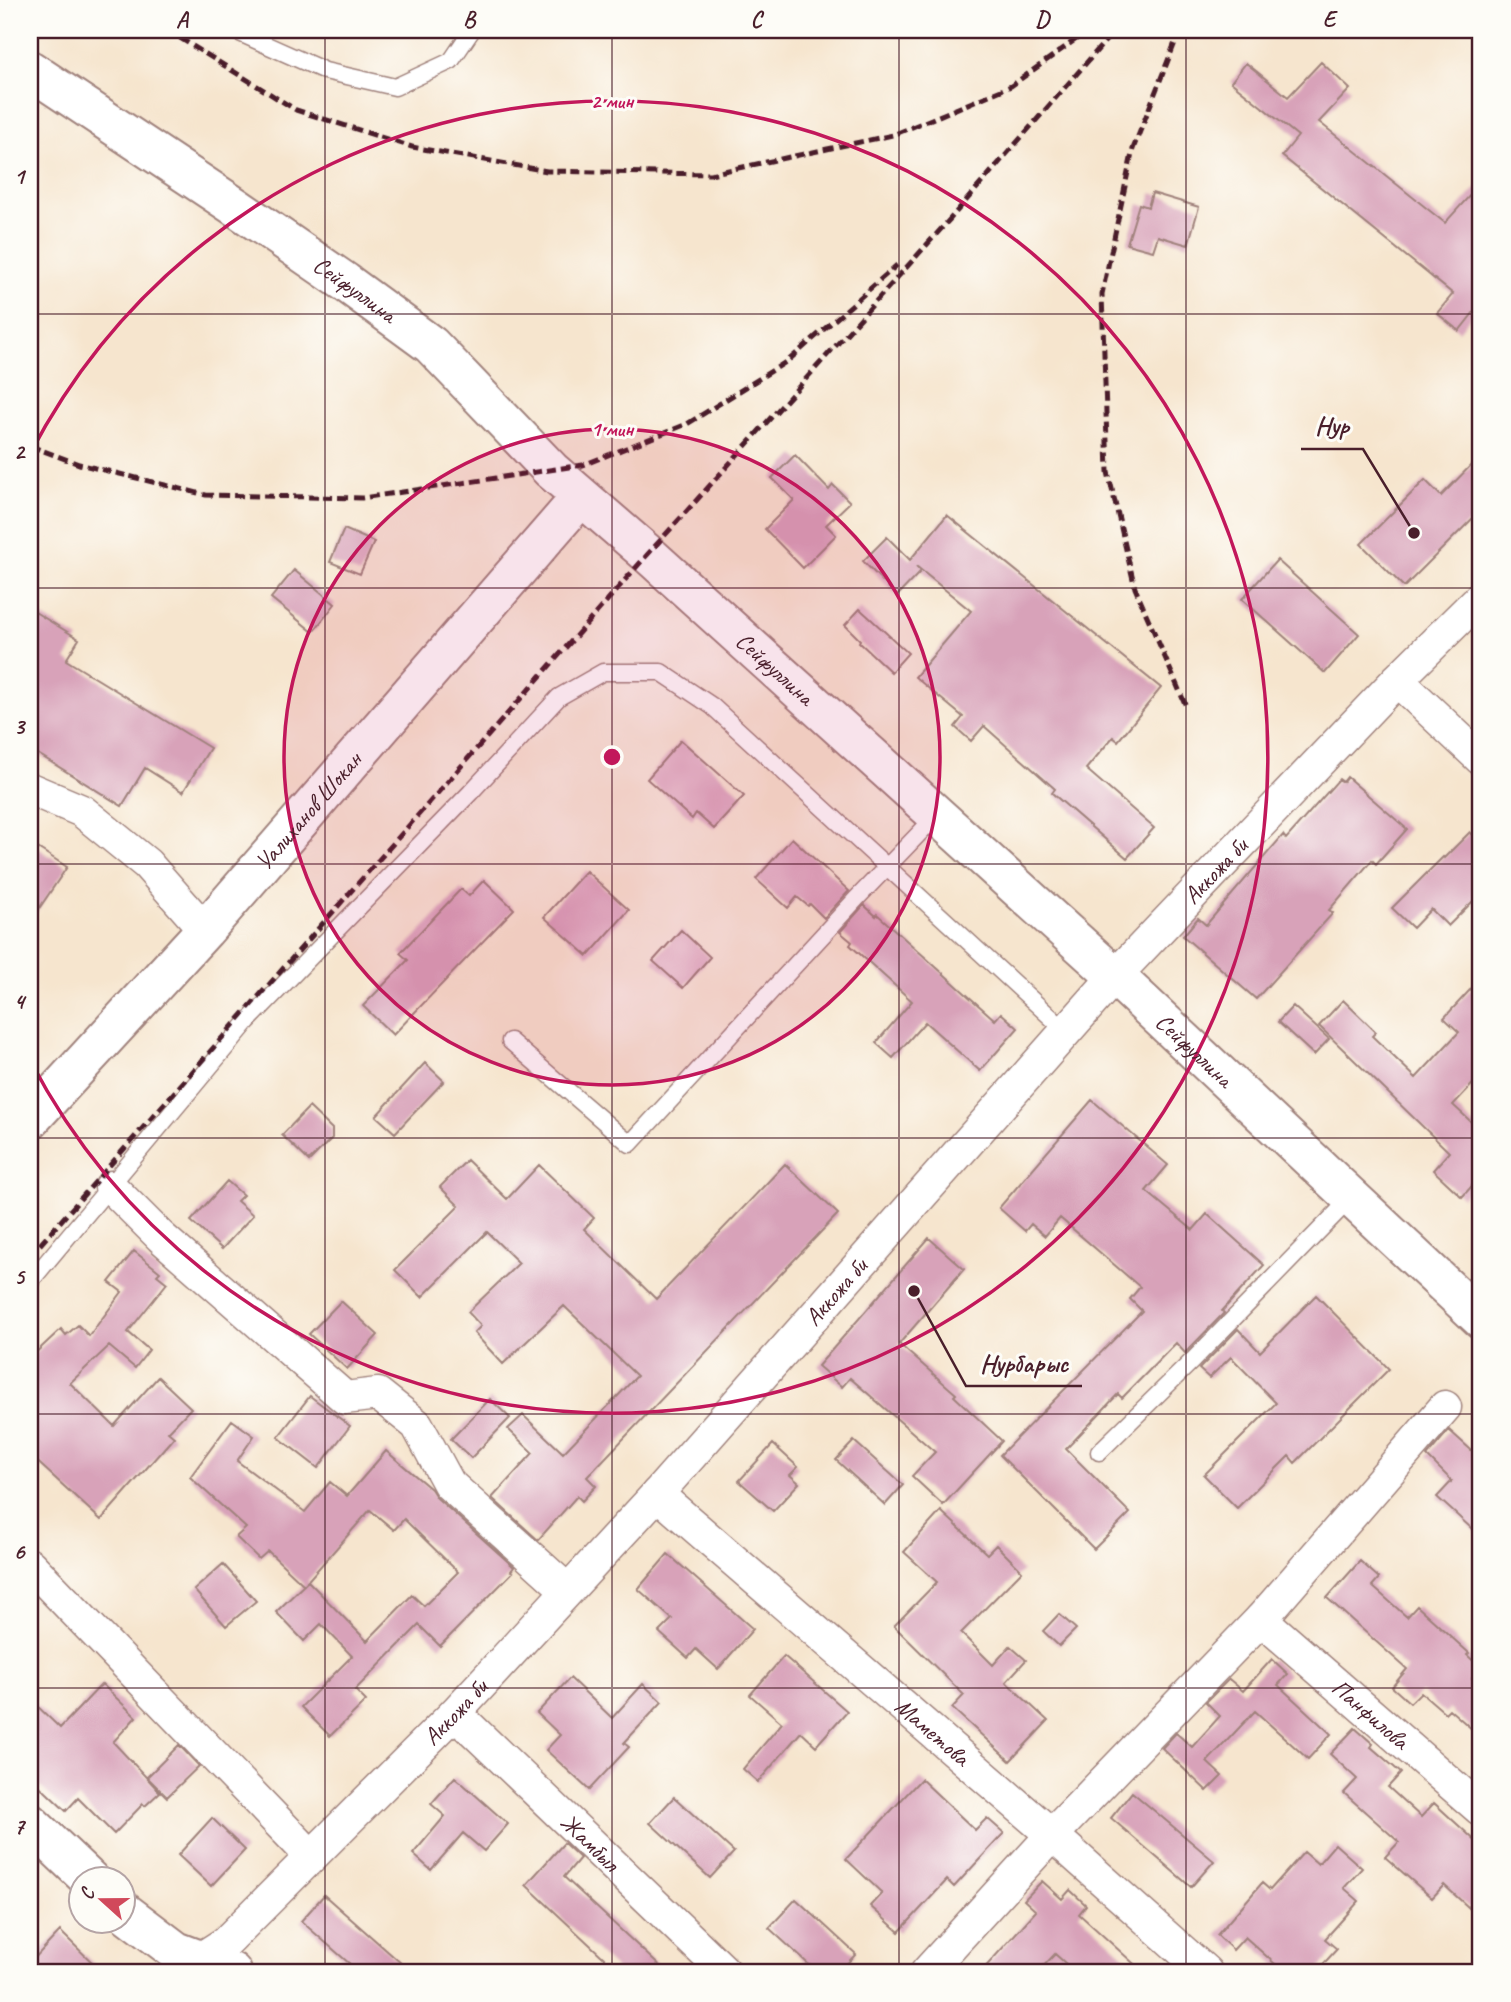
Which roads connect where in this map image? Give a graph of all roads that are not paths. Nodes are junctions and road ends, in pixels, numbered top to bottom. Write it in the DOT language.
graph roads {
  1 [pos="233,30"];
  2 [pos="472,30"];
  3 [pos="30,70"];
  4 [pos="581,497"];
  5 [pos="1481,597"];
  6 [pos="1397,680"];
  7 [pos="1481,759"];
  8 [pos="30,789"];
  9 [pos="937,815"];
  10 [pos="887,866"];
  11 [pos="205,930"];
  12 [pos="1115,976"];
  13 [pos="1067,1032"];
  14 [pos="510,1041"];
  15 [pos="30,1120"];
  16 [pos="111,1187"];
  17 [pos="1352,1198"];
  18 [pos="30,1282"];
  19 [pos="1481,1318"];
  20 [pos="1446,1407"];
  21 [pos="1099,1452"];
  22 [pos="657,1494"];
  23 [pos="30,1565"];
  24 [pos="567,1590"];
  25 [pos="1261,1619"];
  26 [pos="454,1713"];
  27 [pos="1481,1810"];
  28 [pos="30,1823"];
  29 [pos="1052,1835"];
  30 [pos="311,1856"];
  31 [pos="75,1866"];
  32 [pos="136,1921"];
  33 [pos="203,1968"];
  34 [pos="725,1972"];
  35 [pos="927,1972"];
  36 [pos="1206,1972"];
  1 -- 2 [label="lane"];
  3 -- 4 [label="main road, Сейфуллина"];
  4 -- 9 [label="main road, Сейфуллина"];
  4 -- 11 [label="main road, Уалиханов Шокан"];
  5 -- 6 [label="street, Аккожа би"];
  6 -- 7 [label="street"];
  6 -- 12 [label="street, Аккожа би"];
  8 -- 11 [label="street"];
  9 -- 10 [label="lane"];
  9 -- 12 [label="main road, Сейфуллина"];
  10 -- 13 [label="lane"];
  10 -- 14 [label="lane"];
  10 -- 16 [label="lane"];
  11 -- 15 [label="main road, Уалиханов Шокан"];
  12 -- 13 [label="street, Аккожа би"];
  12 -- 17 [label="main road, Сейфуллина"];
  13 -- 22 [label="street, Аккожа би"];
  16 -- 18 [label="lane"];
  16 -- 24 [label="street"];
  17 -- 19 [label="main road, Сейфуллина"];
  17 -- 21 [label="lane"];
  20 -- 25 [label="street"];
  22 -- 24 [label="street, Аккожа би"];
  22 -- 29 [label="street, Маметова"];
  23 -- 30 [label="street"];
  24 -- 26 [label="street, Аккожа би"];
  25 -- 27 [label="street, Панфилова"];
  25 -- 29 [label="street"];
  26 -- 30 [label="street, Аккожа би"];
  26 -- 34 [label="street, Жамбыл"];
  28 -- 31 [label="main road"];
  29 -- 35 [label="street"];
  29 -- 36 [label="street, Маметова"];
  30 -- 33 [label="street, Аккожа би"];
  32 -- 33 [label="main road"];
}
